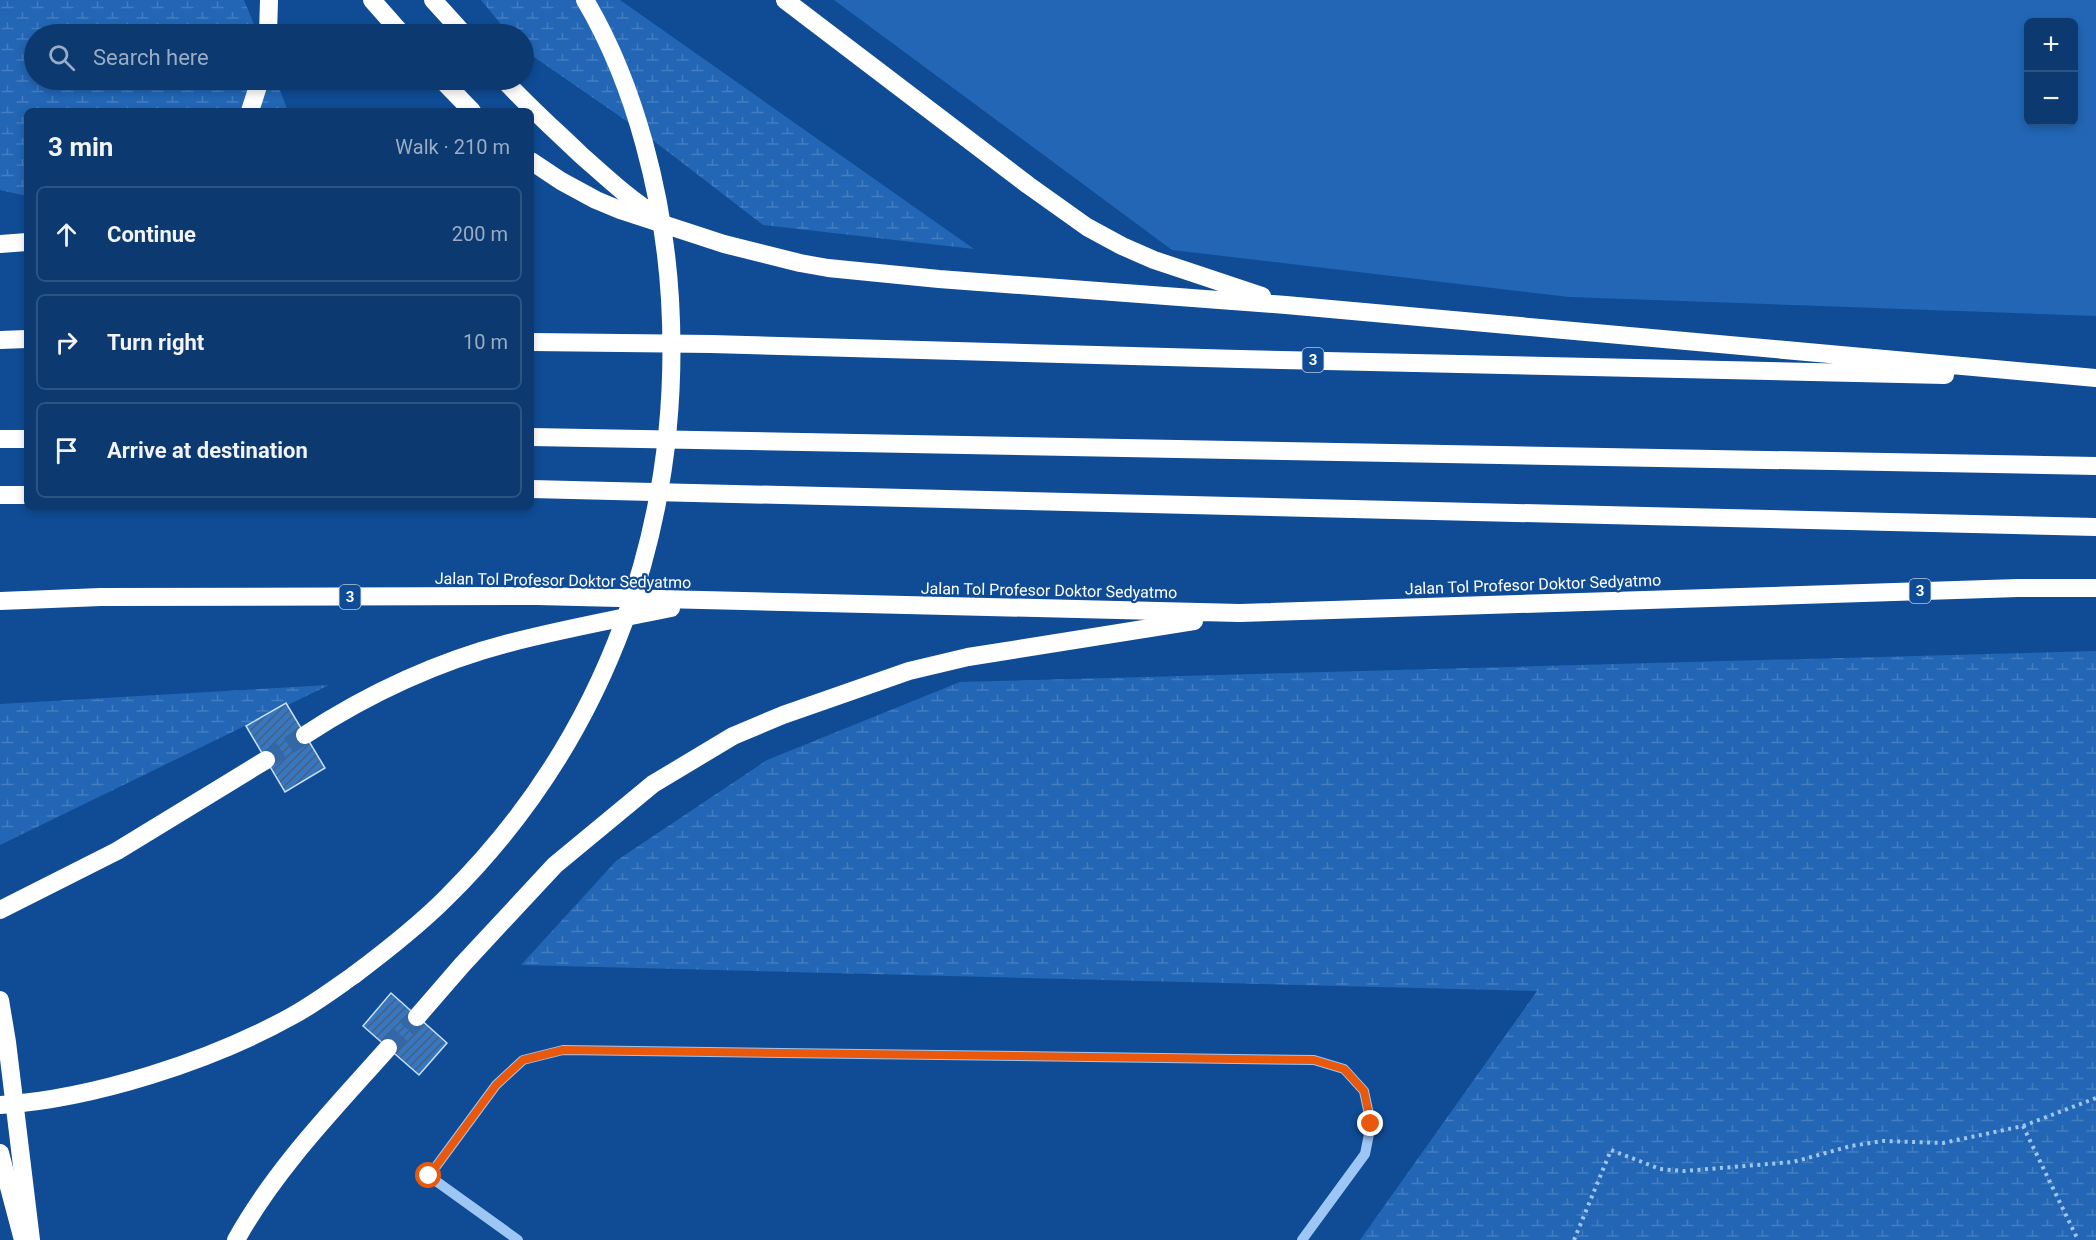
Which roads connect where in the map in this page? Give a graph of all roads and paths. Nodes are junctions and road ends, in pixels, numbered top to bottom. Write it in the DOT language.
graph roads {
  1 [pos="269,0"];
  2 [pos="372,0"];
  3 [pos="433,0"];
  4 [pos="585,0"];
  5 [pos="785,0"];
  6 [pos="268,24"];
  7 [pos="393,24"];
  8 [pos="455,24"];
  9 [pos="257,90"];
  10 [pos="452,90"];
  11 [pos="514,90"];
  12 [pos="251,108"];
  13 [pos="469,108"];
  14 [pos="531,108"];
  15 [pos="534,111"];
  16 [pos="534,163"];
  17 [pos="677,228"];
  18 [pos="24,242"];
  19 [pos="0,244"];
  20 [pos="1286,304"];
  21 [pos="24,339"];
  22 [pos="0,340"];
  23 [pos="534,342"];
  24 [pos="2096,378"];
  25 [pos="534,437"];
  26 [pos="0,439"];
  27 [pos="24,439"];
  28 [pos="2096,466"];
  29 [pos="534,489"];
  30 [pos="0,495"];
  31 [pos="24,495"];
  32 [pos="2096,526"];
  33 [pos="2096,588"];
  34 [pos="0,601"];
  35 [pos="699,602"];
  36 [pos="1240,613"];
  37 [pos="305,735"];
  38 [pos="266,760"];
  39 [pos="0,910"];
  40 [pos="0,1000"];
  41 [pos="417,1017"];
  42 [pos="388,1048"];
  43 [pos="2096,1098"];
  44 [pos="0,1106"];
  45 [pos="2023,1126"];
  46 [pos="0,1153"];
  47 [pos="23,1240"];
  48 [pos="32,1240"];
  49 [pos="236,1240"];
  50 [pos="518,1240"];
  51 [pos="1302,1240"];
  52 [pos="1574,1240"];
  53 [pos="2078,1240"];
  1 -- 6 [label="highway"];
  2 -- 7 [label="highway"];
  3 -- 8 [label="highway"];
  4 -- 44 [label="highway, bridge"];
  5 -- 20 [label="highway"];
  9 -- 12 [label="highway"];
  10 -- 13 [label="highway"];
  11 -- 14 [label="highway"];
  15 -- 17 [label="highway"];
  16 -- 17 [label="highway"];
  17 -- 20 [label="highway"];
  18 -- 19 [label="highway"];
  20 -- 24 [label="highway"];
  21 -- 22 [label="highway"];
  23 -- 24 [label="highway, 3"];
  25 -- 28 [label="highway"];
  26 -- 27 [label="highway"];
  29 -- 32 [label="highway"];
  30 -- 31 [label="highway"];
  33 -- 36 [label="highway, Jalan Tol Profesor Doktor Sedyatmo / 3"];
  34 -- 35 [label="highway, Jalan Tol Profesor Doktor Sedyatmo / 3"];
  35 -- 36 [label="highway, Jalan Tol Profesor Doktor Sedyatmo / 3"];
  35 -- 37 [label="highway"];
  36 -- 41 [label="highway"];
  38 -- 39 [label="highway"];
  40 -- 48 [label="highway, bridge"];
  42 -- 49 [label="highway"];
  43 -- 45 [label="path"];
  45 -- 52 [label="path"];
  45 -- 53 [label="path"];
  46 -- 47 [label="highway"];
  50 -- 51 [label="lane"];
}
